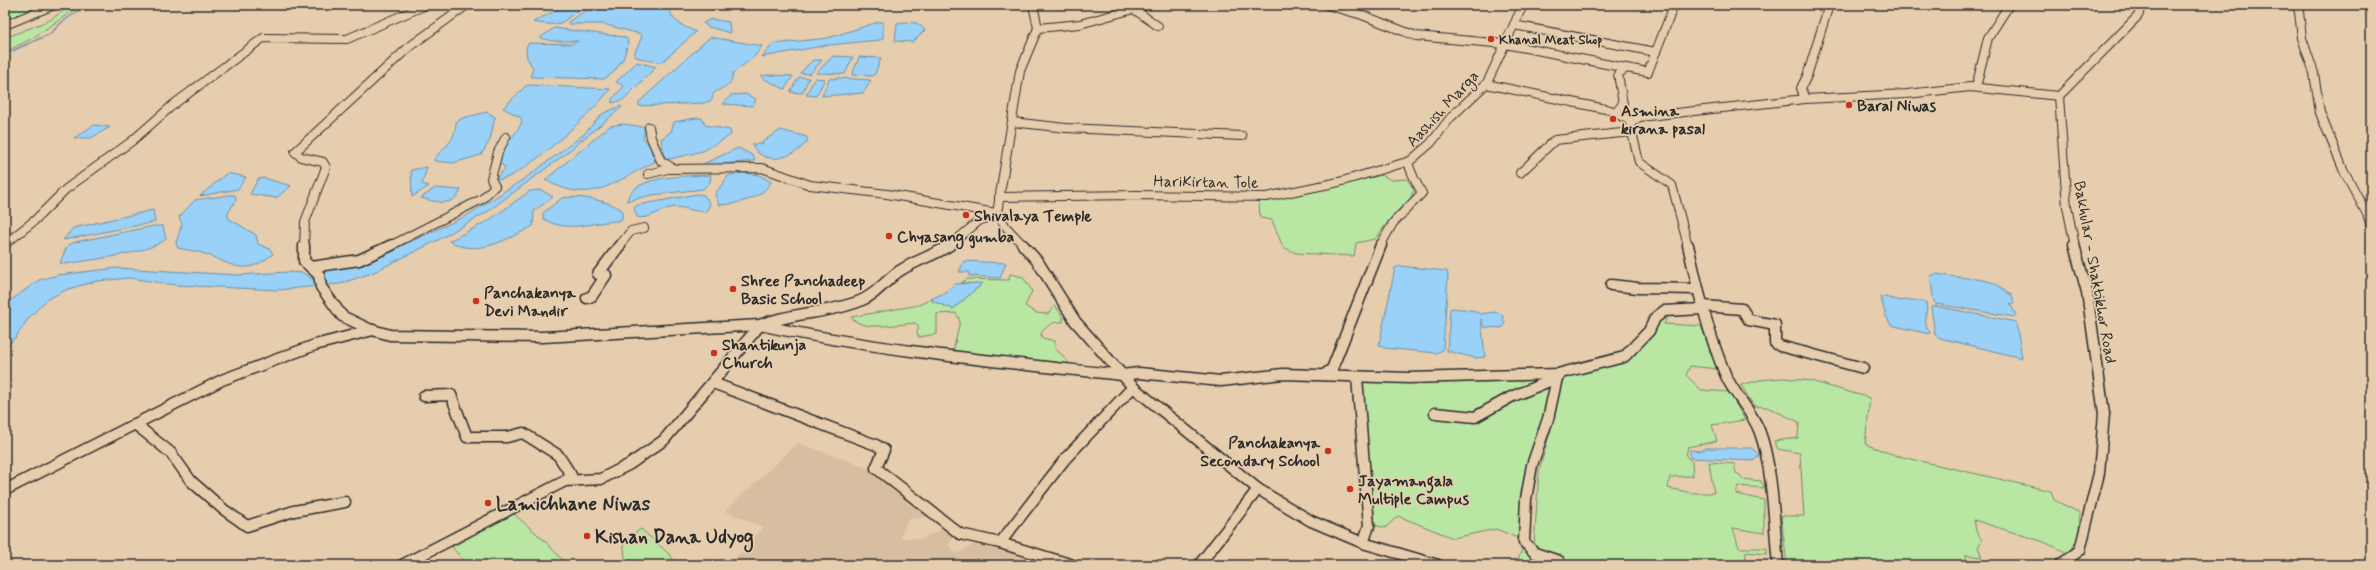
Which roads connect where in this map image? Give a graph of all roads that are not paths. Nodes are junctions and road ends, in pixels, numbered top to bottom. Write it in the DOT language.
graph roads {
  1 [pos="54,5"];
  2 [pos="426,5"];
  3 [pos="467,5"];
  4 [pos="1033,5"];
  5 [pos="1148,5"];
  6 [pos="1327,5"];
  7 [pos="1523,5"];
  8 [pos="1674,5"];
  9 [pos="1829,5"];
  10 [pos="2009,5"];
  11 [pos="2143,5"];
  12 [pos="2296,5"];
  13 [pos="1135,10"];
  14 [pos="5,25"];
  15 [pos="1514,25"];
  16 [pos="1158,26"];
  17 [pos="1038,28"];
  18 [pos="1505,44"];
  19 [pos="1656,52"];
  20 [pos="1626,68"];
  21 [pos="1486,84"];
  22 [pos="1976,87"];
  23 [pos="2059,96"];
  24 [pos="1805,99"];
  25 [pos="1615,113"];
  26 [pos="1012,122"];
  27 [pos="1632,122"];
  28 [pos="648,127"];
  29 [pos="1632,132"];
  30 [pos="1242,136"];
  31 [pos="506,137"];
  32 [pos="1408,162"];
  33 [pos="676,170"];
  34 [pos="1520,173"];
  35 [pos="648,174"];
  36 [pos="999,197"];
  37 [pos="997,213"];
  38 [pos="2371,226"];
  39 [pos="644,228"];
  40 [pos="5,244"];
  41 [pos="311,267"];
  42 [pos="1611,285"];
  43 [pos="1698,289"];
  44 [pos="587,298"];
  45 [pos="1703,307"];
  46 [pos="760,325"];
  47 [pos="373,330"];
  48 [pos="1863,368"];
  49 [pos="1122,375"];
  50 [pos="1324,375"];
  51 [pos="1558,376"];
  52 [pos="1357,377"];
  53 [pos="713,383"];
  54 [pos="1133,387"];
  55 [pos="424,396"];
  56 [pos="1435,413"];
  57 [pos="135,424"];
  58 [pos="565,481"];
  59 [pos="1258,489"];
  60 [pos="5,490"];
  61 [pos="345,502"];
  62 [pos="1000,542"];
  63 [pos="1363,543"];
  64 [pos="1559,561"];
  65 [pos="1420,563"];
  66 [pos="402,565"];
  67 [pos="1073,565"];
  68 [pos="1199,565"];
  69 [pos="1438,565"];
  70 [pos="1778,565"];
  71 [pos="2060,565"];
  1 -- 14 [label="street"];
  2 -- 40 [label="street"];
  3 -- 41 [label="street"];
  4 -- 17 [label="street"];
  5 -- 13 [label="street"];
  6 -- 18 [label="street"];
  7 -- 15 [label="street, Aashish Marga"];
  8 -- 19 [label="street"];
  9 -- 24 [label="street"];
  10 -- 22 [label="street"];
  11 -- 23 [label="street"];
  12 -- 38 [label="street"];
  13 -- 16 [label="street"];
  13 -- 17 [label="street"];
  15 -- 18 [label="street, Aashish Marga"];
  15 -- 19 [label="street"];
  17 -- 26 [label="street"];
  18 -- 20 [label="street"];
  18 -- 21 [label="street, Aashish Marga"];
  19 -- 20 [label="street"];
  20 -- 25 [label="street"];
  21 -- 25 [label="street"];
  21 -- 32 [label="street, Aashish Marga"];
  22 -- 23 [label="street"];
  22 -- 24 [label="street"];
  23 -- 71 [label="street, Bakhular - Shaktikhor Road"];
  24 -- 27 [label="street"];
  25 -- 27 [label="street"];
  26 -- 30 [label="street"];
  26 -- 36 [label="street"];
  27 -- 29 [label="street"];
  28 -- 33 [label="street"];
  29 -- 34 [label="street"];
  29 -- 43 [label="street"];
  31 -- 41 [label="street"];
  32 -- 36 [label="street, HariKirtan Tole"];
  32 -- 50 [label="street"];
  33 -- 35 [label="street"];
  33 -- 37 [label="street"];
  36 -- 37 [label="street"];
  37 -- 46 [label="street"];
  37 -- 49 [label="street"];
  39 -- 44 [label="street"];
  41 -- 47 [label="street"];
  42 -- 43 [label="street"];
  43 -- 45 [label="street"];
  45 -- 48 [label="street"];
  45 -- 51 [label="street"];
  45 -- 70 [label="street"];
  46 -- 47 [label="street"];
  46 -- 49 [label="street"];
  46 -- 53 [label="street"];
  47 -- 57 [label="street"];
  49 -- 50 [label="street"];
  49 -- 54 [label="street"];
  50 -- 52 [label="street"];
  51 -- 52 [label="street"];
  51 -- 56 [label="street"];
  51 -- 64 [label="street"];
  52 -- 63 [label="street"];
  53 -- 58 [label="street"];
  53 -- 62 [label="street"];
  54 -- 59 [label="street"];
  54 -- 62 [label="street"];
  55 -- 58 [label="street"];
  57 -- 60 [label="street"];
  57 -- 61 [label="street"];
  58 -- 66 [label="street"];
  59 -- 63 [label="street"];
  59 -- 68 [label="street"];
  62 -- 67 [label="street"];
  63 -- 65 [label="street"];
  65 -- 69 [label="street"];
}
